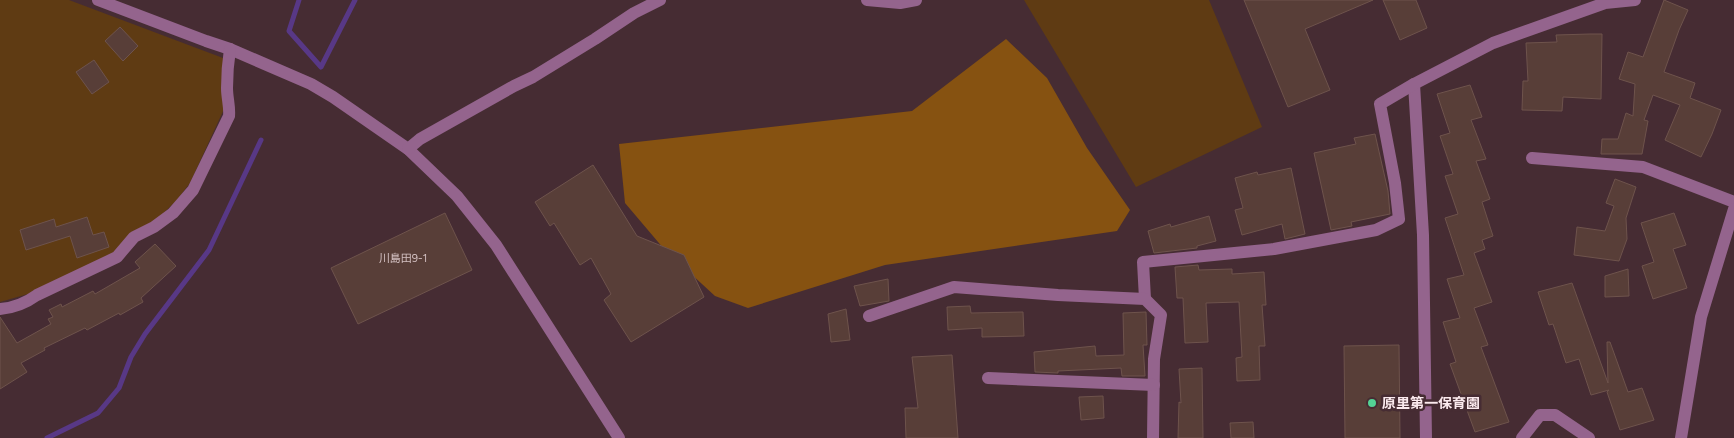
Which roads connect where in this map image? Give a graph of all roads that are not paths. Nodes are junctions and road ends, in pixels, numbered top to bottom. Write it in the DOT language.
graph roads {
  1 [pos="98,0"];
  2 [pos="660,0"];
  3 [pos="867,0"];
  4 [pos="916,0"];
  5 [pos="1635,0"];
  6 [pos="1604,1"];
  7 [pos="230,49"];
  8 [pos="1414,84"];
  9 [pos="408,150"];
  10 [pos="1532,158"];
  11 [pos="1734,202"];
  12 [pos="1734,208"];
  13 [pos="1144,299"];
  14 [pos="0,309"];
  15 [pos="869,316"];
  16 [pos="988,378"];
  17 [pos="1154,384"];
  18 [pos="619,438"];
  19 [pos="1153,438"];
  20 [pos="1426,438"];
  21 [pos="1522,438"];
  22 [pos="1589,438"];
  23 [pos="1680,438"];
  1 -- 7 [label="street"];
  2 -- 9 [label="street"];
  3 -- 4 [label="street"];
  5 -- 6 [label="street"];
  6 -- 8 [label="street"];
  7 -- 9 [label="street"];
  7 -- 14 [label="street"];
  8 -- 13 [label="street"];
  8 -- 20 [label="street"];
  9 -- 18 [label="street"];
  10 -- 11 [label="street"];
  12 -- 23 [label="street"];
  13 -- 15 [label="street"];
  13 -- 17 [label="street"];
  16 -- 17 [label="street"];
  17 -- 19 [label="street"];
  21 -- 22 [label="street"];
}
